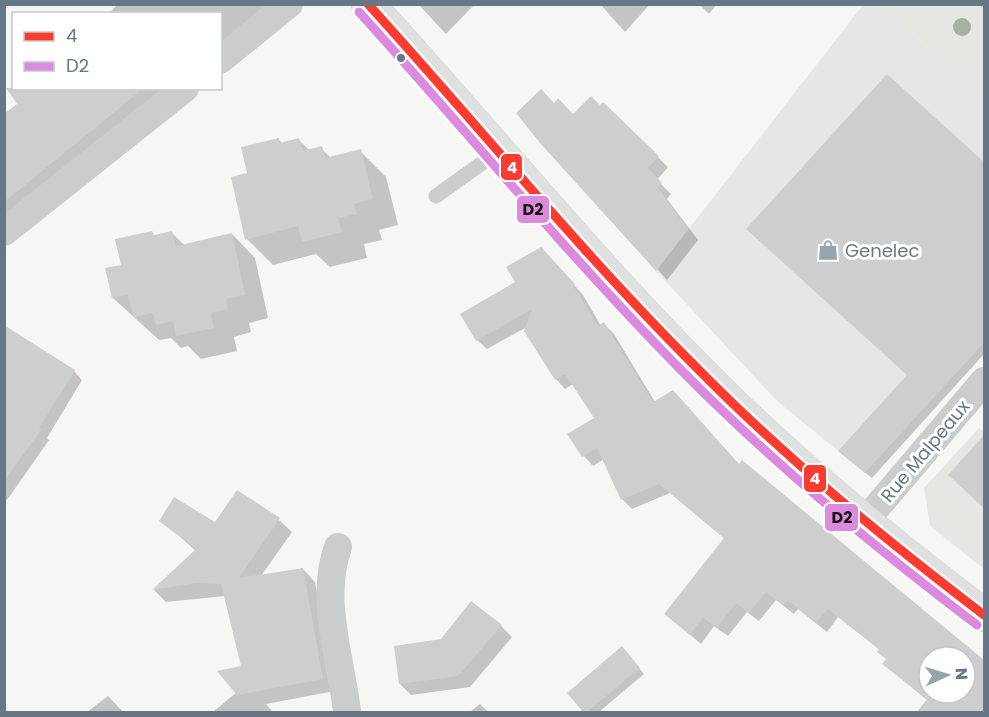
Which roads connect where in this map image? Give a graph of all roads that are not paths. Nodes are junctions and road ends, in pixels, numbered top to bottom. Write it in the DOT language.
graph roads {
  1 [pos="289,4"];
  2 [pos="368,4"];
  3 [pos="222,58"];
  4 [pos="182,90"];
  5 [pos="499,151"];
  6 [pos="436,196"];
  7 [pos="4,232"];
  8 [pos="984,381"];
  9 [pos="865,521"];
  10 [pos="338,547"];
  11 [pos="984,615"];
  12 [pos="347,712"];
  1 -- 3 [label="street"];
  2 -- 5 [label="street"];
  4 -- 7 [label="street"];
  5 -- 6 [label="lane"];
  5 -- 9 [label="street"];
  8 -- 9 [label="street, Rue Malpeaux"];
  9 -- 11 [label="street"];
  10 -- 12 [label="street"];
}
